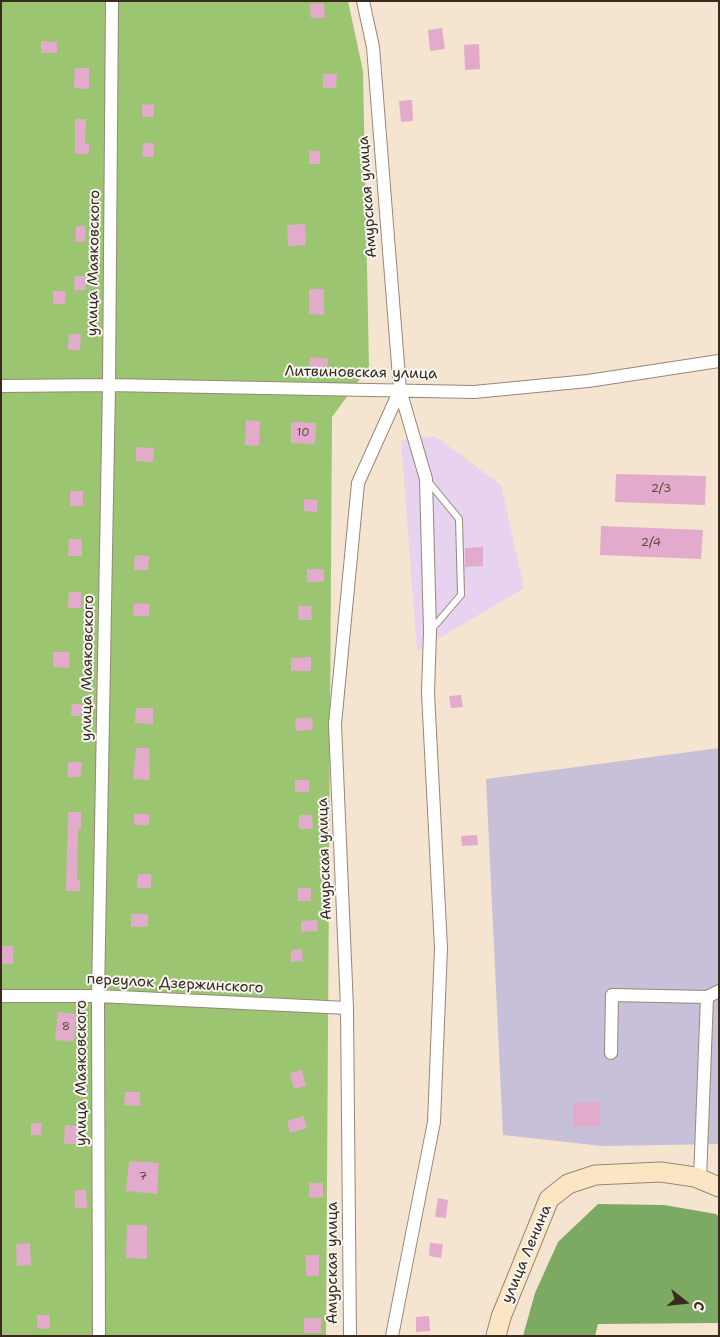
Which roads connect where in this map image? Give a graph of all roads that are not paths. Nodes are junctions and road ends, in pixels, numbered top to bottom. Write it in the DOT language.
graph roads {
  1 [pos="112,1"];
  2 [pos="363,1"];
  3 [pos="719,361"];
  4 [pos="109,385"];
  5 [pos="1,386"];
  6 [pos="400,390"];
  7 [pos="426,479"];
  8 [pos="430,632"];
  9 [pos="719,991"];
  10 [pos="1,996"];
  11 [pos="98,996"];
  12 [pos="706,997"];
  13 [pos="348,1008"];
  14 [pos="611,1053"];
  15 [pos="700,1179"];
  16 [pos="719,1187"];
  17 [pos="99,1336"];
  18 [pos="350,1336"];
  19 [pos="392,1336"];
  20 [pos="496,1336"];
  1 -- 4 [label="street, улица Маяковского"];
  2 -- 6 [label="street, Амурская улица"];
  3 -- 6 [label="street, Литвиновская улица"];
  4 -- 5 [label="street, Литвиновская улица"];
  4 -- 6 [label="street, Литвиновская улица"];
  4 -- 11 [label="street, улица Маяковского"];
  6 -- 7 [label="street, Амурская улица"];
  6 -- 13 [label="street, Амурская улица"];
  7 -- 8 [label="street, Амурская улица"];
  7 -- 8 [label="lane"];
  8 -- 19 [label="street, Амурская улица"];
  9 -- 12 [label="street"];
  10 -- 11 [label="street, переулок Дзержинского"];
  11 -- 13 [label="street, переулок Дзержинского"];
  11 -- 17 [label="street, улица Маяковского"];
  12 -- 14 [label="street"];
  12 -- 15 [label="street"];
  13 -- 18 [label="street, Амурская улица"];
  15 -- 16 [label="main road, улица Ленина"];
  15 -- 20 [label="main road, улица Ленина"];
}
